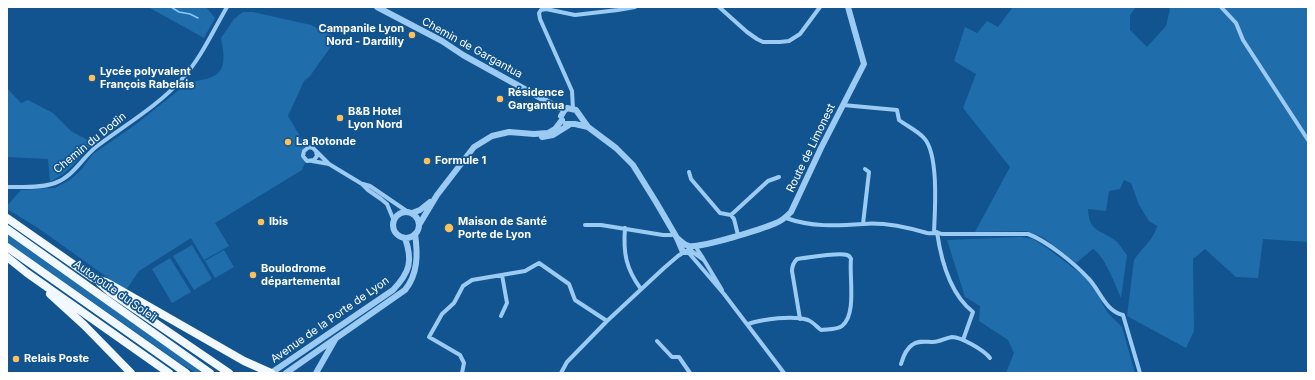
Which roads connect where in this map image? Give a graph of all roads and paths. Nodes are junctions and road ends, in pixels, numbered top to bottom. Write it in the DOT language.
graph roads {
  1 [pos="227,7"];
  2 [pos="377,7"];
  3 [pos="635,7"];
  4 [pos="719,7"];
  5 [pos="820,7"];
  6 [pos="848,7"];
  7 [pos="1221,7"];
  8 [pos="546,8"];
  9 [pos="843,106"];
  10 [pos="557,107"];
  11 [pos="569,109"];
  12 [pos="578,114"];
  13 [pos="562,118"];
  14 [pos="571,125"];
  15 [pos="588,127"];
  16 [pos="526,133"];
  17 [pos="1308,140"];
  18 [pos="316,152"];
  19 [pos="312,161"];
  20 [pos="329,164"];
  21 [pos="865,169"];
  22 [pos="689,172"];
  23 [pos="779,177"];
  24 [pos="362,184"];
  25 [pos="7,187"];
  26 [pos="437,195"];
  27 [pos="410,212"];
  28 [pos="731,215"];
  29 [pos="7,218"];
  30 [pos="786,218"];
  31 [pos="394,220"];
  32 [pos="863,224"];
  33 [pos="419,225"];
  34 [pos="585,225"];
  35 [pos="7,228"];
  36 [pos="625,228"];
  37 [pos="936,232"];
  38 [pos="415,234"];
  39 [pos="738,235"];
  40 [pos="676,236"];
  41 [pos="405,238"];
  42 [pos="706,244"];
  43 [pos="7,247"];
  44 [pos="686,249"];
  45 [pos="697,249"];
  46 [pos="7,257"];
  47 [pos="704,260"];
  48 [pos="28,273"];
  49 [pos="502,275"];
  50 [pos="93,278"];
  51 [pos="641,289"];
  52 [pos="724,294"];
  53 [pos="501,316"];
  54 [pos="800,319"];
  55 [pos="607,321"];
  56 [pos="748,324"];
  57 [pos="336,338"];
  58 [pos="963,340"];
  59 [pos="657,341"];
  60 [pos="990,358"];
  61 [pos="901,364"];
  62 [pos="131,373"];
  63 [pos="169,373"];
  64 [pos="186,373"];
  65 [pos="210,373"];
  66 [pos="229,373"];
  67 [pos="271,373"];
  68 [pos="286,373"];
  69 [pos="316,373"];
  70 [pos="462,373"];
  71 [pos="560,373"];
  72 [pos="690,373"];
  73 [pos="784,373"];
  74 [pos="1140,373"];
  1 -- 25 [label="street, Chemin du Dodin"];
  2 -- 10 [label="street, Chemin de Gargantua"];
  3 -- 8 [label="street"];
  4 -- 5 [label="street"];
  6 -- 9 [label="street, Route de Limonest"];
  7 -- 17 [label="street"];
  8 -- 11 [label="street"];
  9 -- 30 [label="street, Route de Limonest"];
  9 -- 37 [label="street"];
  10 -- 11 [label="street, Chemin de Gargantua"];
  10 -- 13 [label="street"];
  11 -- 12 [label="street"];
  11 -- 13 [label="street"];
  12 -- 14 [label="street"];
  12 -- 15 [label="street"];
  13 -- 14 [label="street"];
  13 -- 16 [label="street"];
  14 -- 15 [label="street"];
  14 -- 16 [label="street"];
  15 -- 40 [label="street"];
  16 -- 26 [label="street"];
  18 -- 19 [label="street"];
  18 -- 19 [label="street"];
  18 -- 20 [label="street"];
  19 -- 20 [label="street"];
  20 -- 24 [label="street"];
  21 -- 32 [label="street"];
  22 -- 28 [label="street"];
  23 -- 28 [label="street"];
  24 -- 27 [label="street"];
  24 -- 31 [label="street"];
  26 -- 27 [label="street"];
  26 -- 33 [label="street"];
  27 -- 31 [label="street"];
  27 -- 33 [label="street"];
  28 -- 39 [label="street"];
  29 -- 50 [label="highway"];
  30 -- 32 [label="street"];
  30 -- 39 [label="street"];
  31 -- 41 [label="street"];
  32 -- 37 [label="street"];
  33 -- 38 [label="street"];
  34 -- 36 [label="street"];
  35 -- 65 [label="highway, Autoroute du Soleil"];
  36 -- 40 [label="street"];
  36 -- 51 [label="street"];
  37 -- 58 [label="street"];
  37 -- 74 [label="street"];
  38 -- 41 [label="street"];
  38 -- 57 [label="street, Avenue de la Porte de Lyon"];
  39 -- 42 [label="street"];
  40 -- 44 [label="street"];
  41 -- 67 [label="street, Avenue de la Porte de Lyon"];
  42 -- 44 [label="street"];
  42 -- 45 [label="street"];
  43 -- 64 [label="highway"];
  44 -- 45 [label="street"];
  44 -- 47 [label="street"];
  44 -- 51 [label="street"];
  44 -- 52 [label="street"];
  45 -- 47 [label="street"];
  46 -- 48 [label="highway"];
  47 -- 52 [label="street"];
  48 -- 62 [label="highway"];
  48 -- 63 [label="highway"];
  49 -- 53 [label="street"];
  49 -- 55 [label="street"];
  49 -- 70 [label="street"];
  50 -- 66 [label="highway"];
  50 -- 67 [label="highway"];
  51 -- 55 [label="street"];
  52 -- 56 [label="street"];
  54 -- 54 [label="street"];
  54 -- 56 [label="street"];
  55 -- 71 [label="street"];
  56 -- 73 [label="street"];
  57 -- 68 [label="street, Avenue de la Porte de Lyon"];
  57 -- 69 [label="street"];
  58 -- 60 [label="street"];
  58 -- 61 [label="street"];
  59 -- 72 [label="street"];
}
